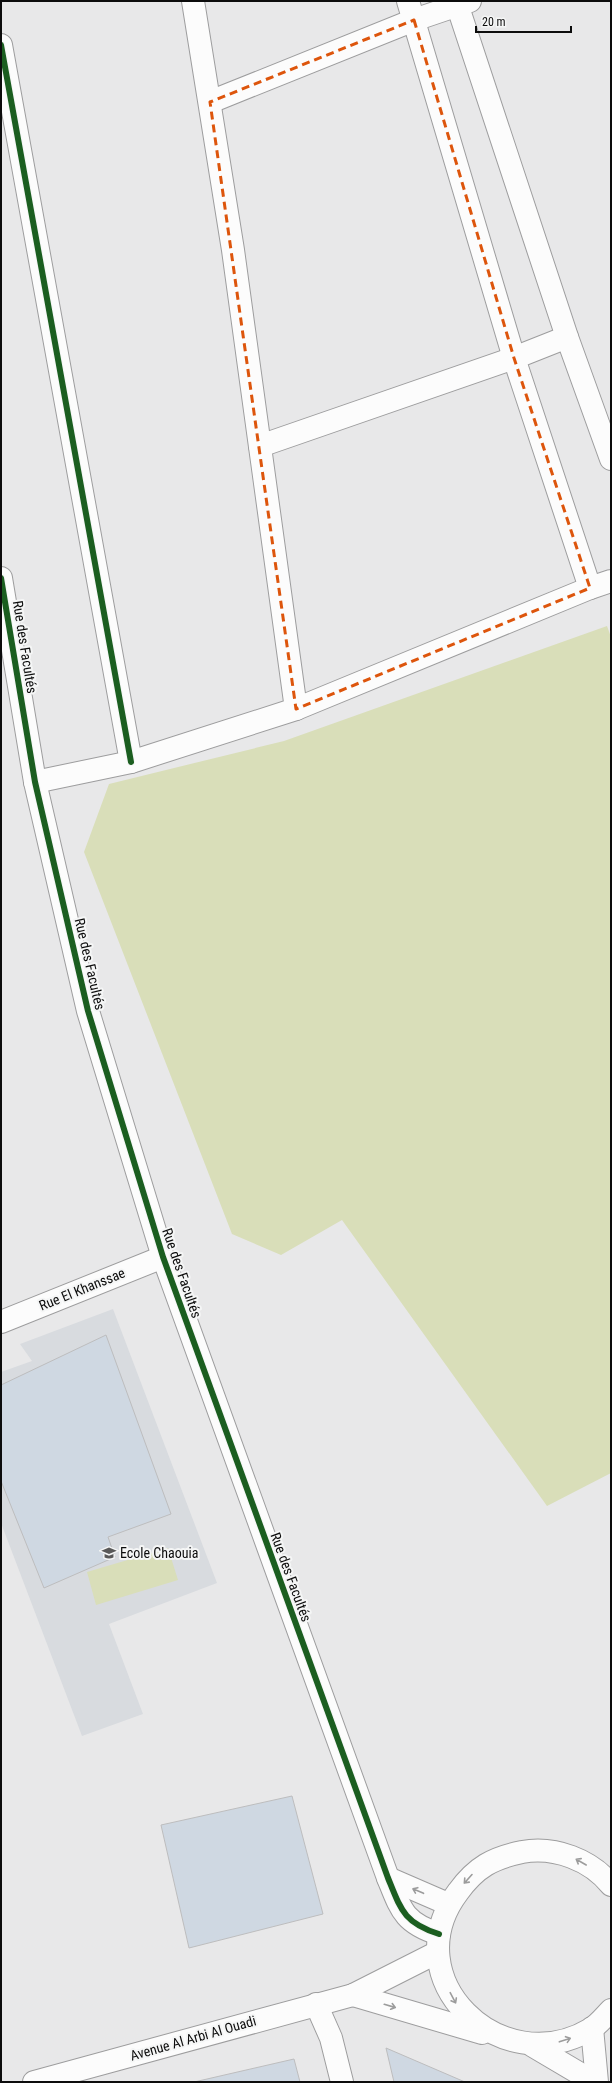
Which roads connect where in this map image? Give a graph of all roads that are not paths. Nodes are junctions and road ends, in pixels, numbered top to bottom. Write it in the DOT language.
graph roads {
  1 [pos="193,1"];
  2 [pos="461,2"];
  3 [pos="411,10"];
  4 [pos="1,45"];
  5 [pos="210,102"];
  6 [pos="567,338"];
  7 [pos="514,358"];
  8 [pos="260,446"];
  9 [pos="611,459"];
  10 [pos="1,578"];
  11 [pos="611,581"];
  12 [pos="590,588"];
  13 [pos="296,709"];
  14 [pos="131,762"];
  15 [pos="35,782"];
  16 [pos="163,1257"];
  17 [pos="1,1322"];
  18 [pos="388,1878"];
  19 [pos="611,1886"];
  20 [pos="448,1904"];
  21 [pos="438,1943"];
  22 [pos="353,1995"];
  23 [pos="316,2004"];
  24 [pos="611,2010"];
  25 [pos="592,2028"];
  26 [pos="495,2036"];
  27 [pos="533,2046"];
  28 [pos="34,2082"];
  29 [pos="342,2082"];
  30 [pos="596,2082"];
  1 -- 5 [label="street"];
  2 -- 3 [label="street"];
  2 -- 6 [label="street"];
  3 -- 5 [label="street"];
  3 -- 7 [label="street"];
  4 -- 14 [label="street"];
  5 -- 8 [label="street"];
  6 -- 7 [label="street"];
  6 -- 9 [label="street"];
  7 -- 8 [label="street"];
  7 -- 12 [label="street"];
  8 -- 13 [label="street"];
  10 -- 15 [label="street, Rue des Facultés"];
  11 -- 12 [label="street"];
  12 -- 13 [label="street"];
  13 -- 14 [label="street"];
  14 -- 15 [label="street"];
  15 -- 16 [label="street, Rue des Facultés"];
  16 -- 17 [label="street, Rue El Khanssae"];
  16 -- 18 [label="street, Rue des Facultés"];
  20 -- 18 [label="street, one-way"];
  18 -- 21 [label="street, Rue des Facultés"];
  19 -- 20 [label="street, one-way"];
  20 -- 21 [label="street"];
  21 -- 22 [label="street, Avenue Al Arbi Al Ouadi"];
  21 -- 26 [label="street, one-way"];
  22 -- 23 [label="street, Avenue Al Arbi Al Ouadi"];
  22 -- 26 [label="street, Avenue Al Arbi Al Ouadi, one-way"];
  23 -- 28 [label="street, Avenue Al Arbi Al Ouadi"];
  23 -- 29 [label="street"];
  24 -- 25 [label="street"];
  27 -- 25 [label="street, one-way"];
  25 -- 30 [label="street"];
  26 -- 27 [label="street"];
  27 -- 30 [label="street"];
}
